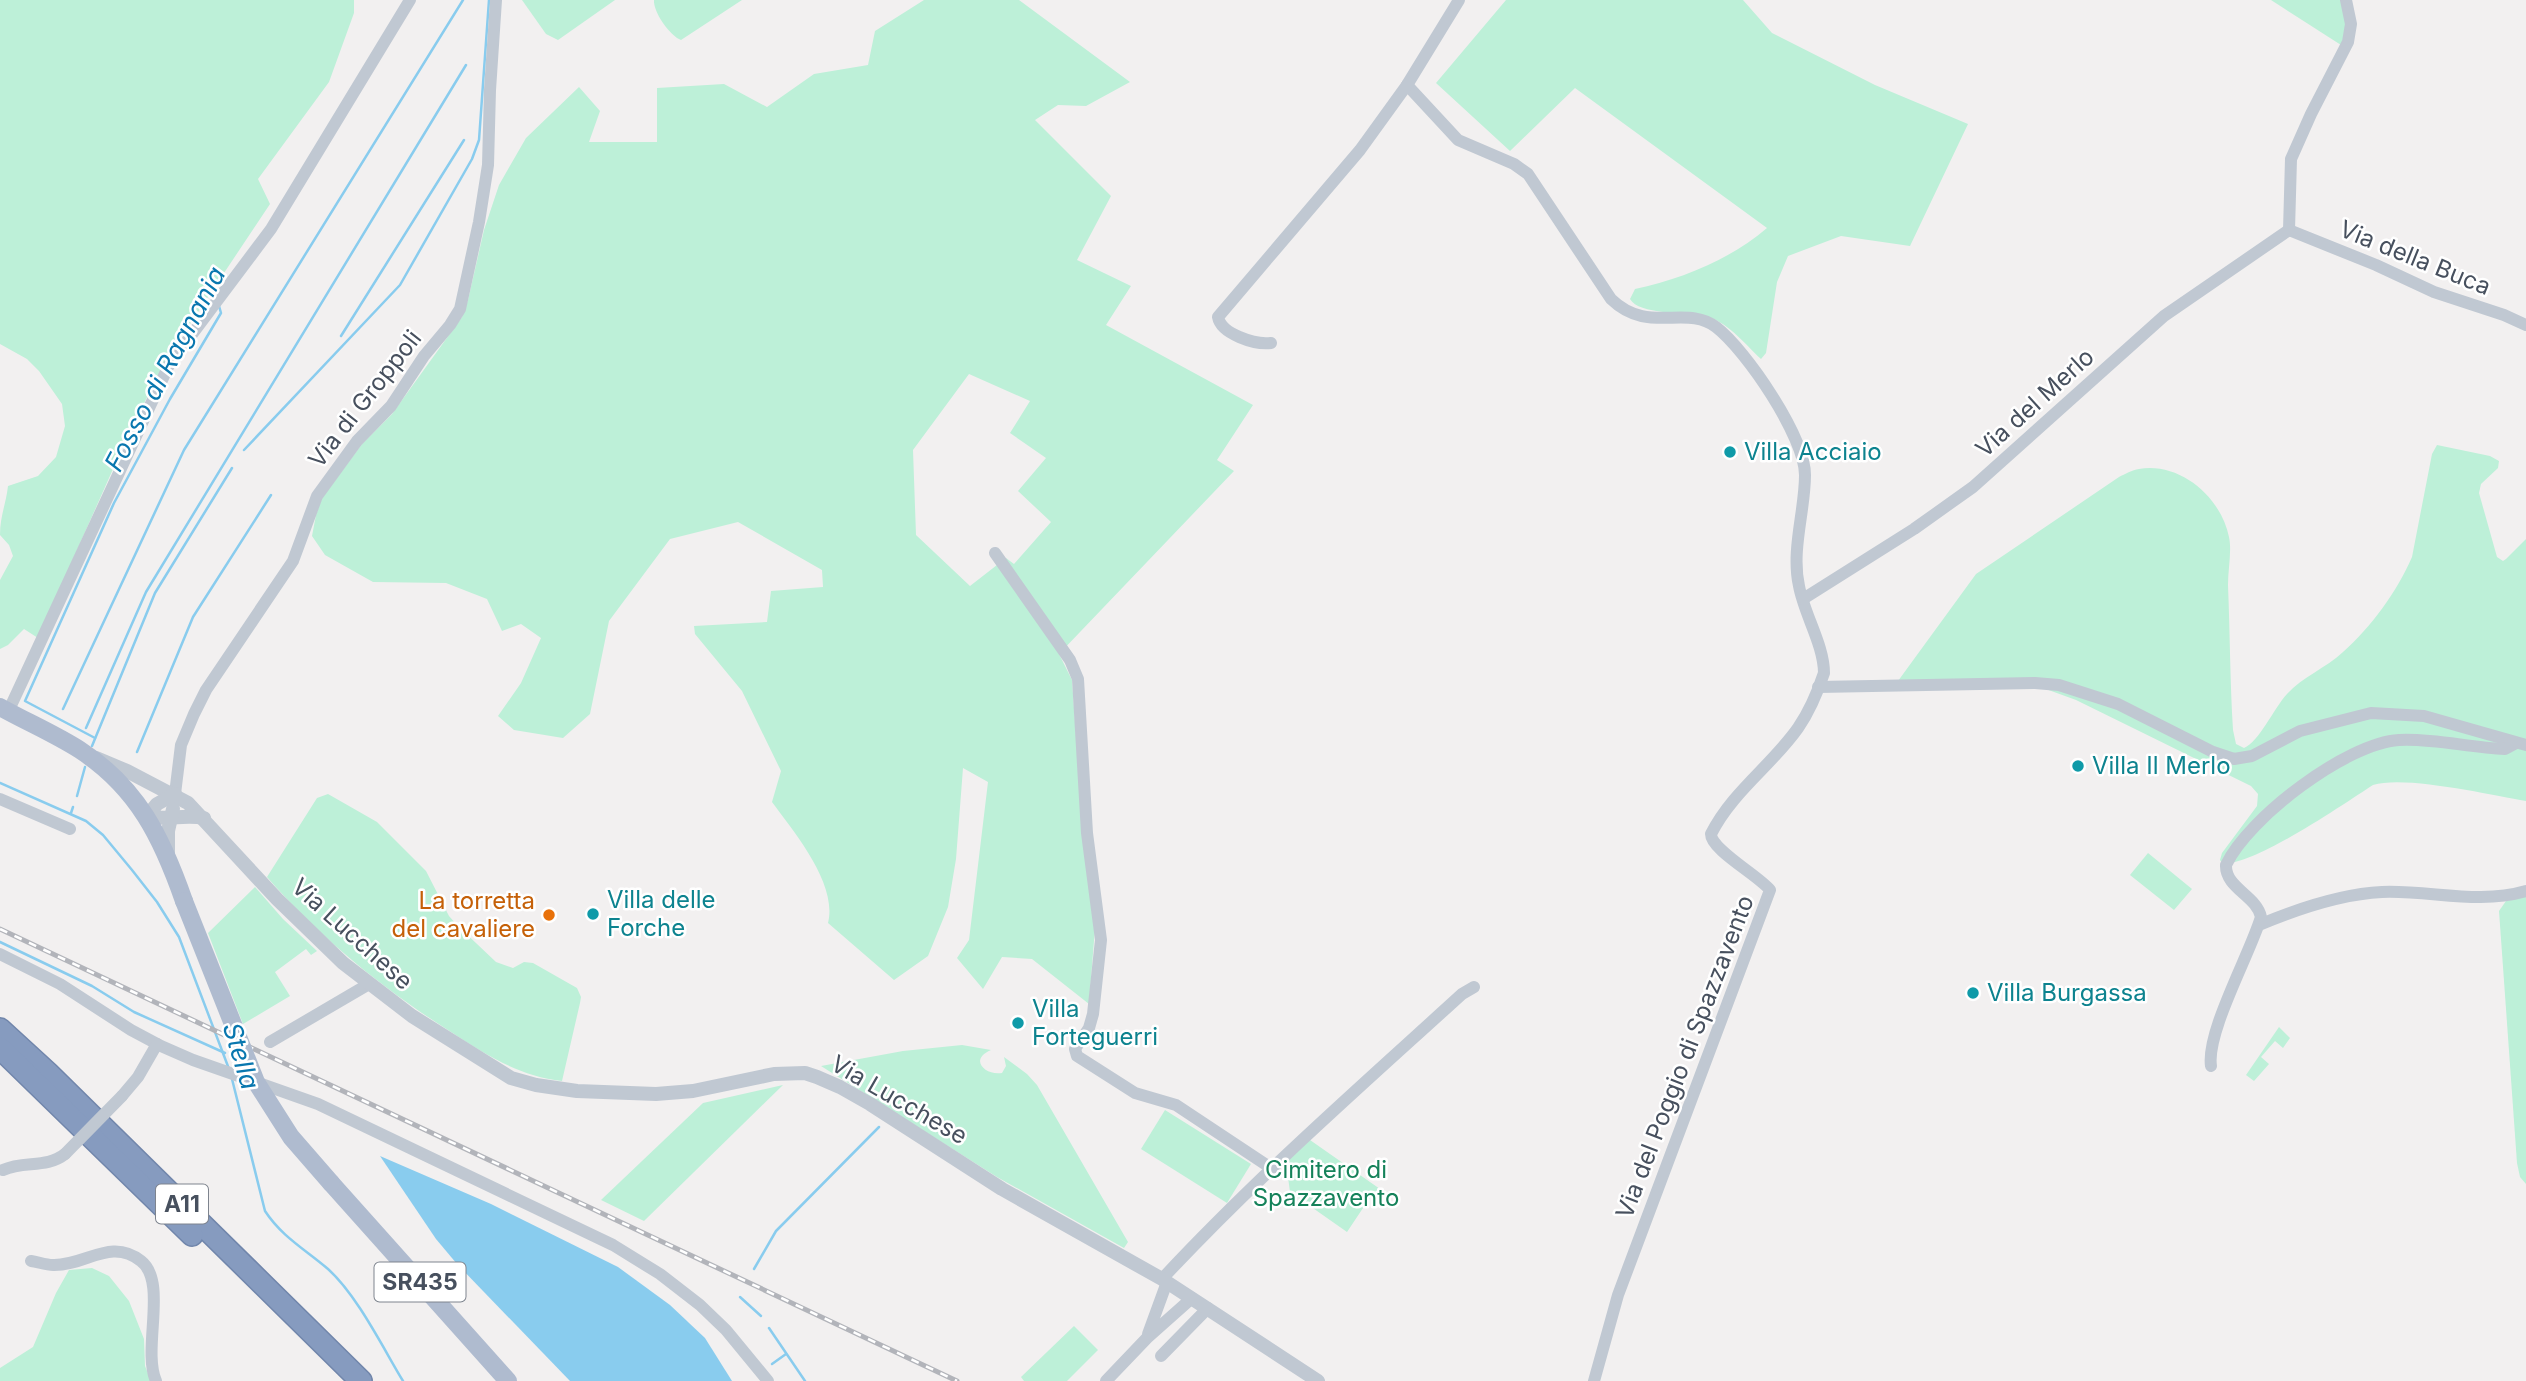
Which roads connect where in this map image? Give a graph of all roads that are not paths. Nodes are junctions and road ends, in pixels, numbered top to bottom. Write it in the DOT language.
graph roads {
  1 [pos="410,0"];
  2 [pos="496,0"];
  3 [pos="1459,0"];
  4 [pos="2346,0"];
  5 [pos="1407,85"];
  6 [pos="2289,230"];
  7 [pos="2526,325"];
  8 [pos="1271,343"];
  9 [pos="995,553"];
  10 [pos="1803,599"];
  11 [pos="1818,687"];
  12 [pos="4,709"];
  13 [pos="2521,744"];
  14 [pos="86,754"];
  15 [pos="175,794"];
  16 [pos="0,799"];
  17 [pos="147,816"];
  18 [pos="172,818"];
  19 [pos="204,818"];
  20 [pos="70,829"];
  21 [pos="168,856"];
  22 [pos="2526,891"];
  23 [pos="2259,925"];
  24 [pos="0,954"];
  25 [pos="369,985"];
  26 [pos="1474,987"];
  27 [pos="0,1029"];
  28 [pos="270,1042"];
  29 [pos="157,1044"];
  30 [pos="0,1048"];
  31 [pos="2211,1066"];
  32 [pos="1271,1168"];
  33 [pos="3,1170"];
  34 [pos="32,1261"];
  35 [pos="1165,1280"];
  36 [pos="1192,1297"];
  37 [pos="1208,1308"];
  38 [pos="1147,1338"];
  39 [pos="1161,1356"];
  40 [pos="1311,1379"];
  41 [pos="156,1381"];
  42 [pos="341,1381"];
  43 [pos="361,1381"];
  44 [pos="508,1381"];
  45 [pos="768,1381"];
  46 [pos="1106,1381"];
  47 [pos="1594,1381"];
  1 -- 12 [label="street"];
  2 -- 15 [label="street, Via di Groppoli"];
  3 -- 5 [label="street"];
  4 -- 6 [label="street"];
  5 -- 8 [label="street"];
  5 -- 10 [label="street, Via del Poggio di Spazzavento"];
  6 -- 7 [label="street, Via della Buca"];
  6 -- 10 [label="street, Via del Merlo"];
  9 -- 32 [label="street"];
  10 -- 11 [label="street, Via del Poggio di Spazzavento"];
  11 -- 13 [label="street"];
  11 -- 47 [label="street, Via del Poggio di Spazzavento"];
  12 -- 14 [label="main road, SR435"];
  13 -- 23 [label="street"];
  14 -- 15 [label="street, Via Lucchese"];
  14 -- 17 [label="main road, SR435"];
  15 -- 17 [label="street"];
  15 -- 18 [label="street"];
  15 -- 19 [label="street, Via Lucchese"];
  16 -- 20 [label="street"];
  17 -- 18 [label="street"];
  17 -- 21 [label="main road, SR435"];
  18 -- 19 [label="street"];
  18 -- 21 [label="street"];
  19 -- 25 [label="street, Via Lucchese"];
  21 -- 44 [label="main road, SR435, bridge"];
  22 -- 23 [label="street"];
  23 -- 31 [label="street"];
  24 -- 29 [label="street"];
  25 -- 28 [label="street"];
  25 -- 35 [label="street, Via Lucchese"];
  26 -- 32 [label="street"];
  27 -- 43 [label="highway, A11"];
  29 -- 33 [label="street, bridge"];
  29 -- 45 [label="street"];
  30 -- 42 [label="highway, A11"];
  32 -- 35 [label="street"];
  34 -- 41 [label="street"];
  35 -- 36 [label="street, Via Lucchese"];
  35 -- 38 [label="street"];
  36 -- 37 [label="street, Via Lucchese"];
  36 -- 38 [label="street"];
  37 -- 39 [label="street"];
  37 -- 40 [label="street, Via Lucchese"];
  38 -- 46 [label="street"];
}
